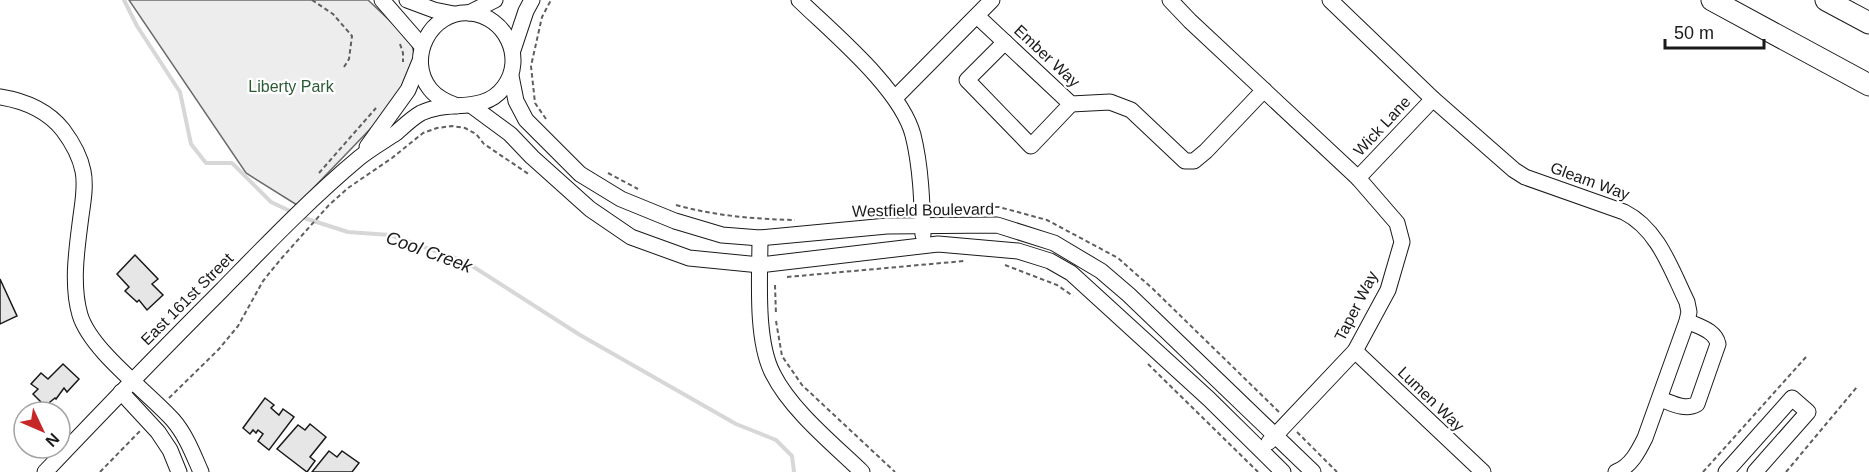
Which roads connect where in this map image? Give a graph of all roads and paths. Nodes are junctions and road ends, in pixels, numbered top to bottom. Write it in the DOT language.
graph roads {
  1 [pos="312,0"];
  2 [pos="382,0"];
  3 [pos="407,0"];
  4 [pos="495,0"];
  5 [pos="532,0"];
  6 [pos="551,0"];
  7 [pos="799,0"];
  8 [pos="992,0"];
  9 [pos="1170,0"];
  10 [pos="1330,0"];
  11 [pos="1716,3"];
  12 [pos="1834,4"];
  13 [pos="462,14"];
  14 [pos="977,15"];
  15 [pos="1869,23"];
  16 [pos="1005,42"];
  17 [pos="513,50"];
  18 [pos="403,53"];
  19 [pos="421,53"];
  20 [pos="344,67"];
  21 [pos="403,68"];
  22 [pos="511,75"];
  23 [pos="1869,85"];
  24 [pos="1264,90"];
  25 [pos="0,97"];
  26 [pos="895,98"];
  27 [pos="1432,99"];
  28 [pos="381,103"];
  29 [pos="1071,104"];
  30 [pos="465,106"];
  31 [pos="549,124"];
  32 [pos="360,157"];
  33 [pos="529,175"];
  34 [pos="315,177"];
  35 [pos="1358,178"];
  36 [pos="923,225"];
  37 [pos="760,238"];
  38 [pos="923,246"];
  39 [pos="964,261"];
  40 [pos="1002,265"];
  41 [pos="760,271"];
  42 [pos="786,277"];
  43 [pos="1076,298"];
  44 [pos="1687,321"];
  45 [pos="1355,351"];
  46 [pos="1141,357"];
  47 [pos="1806,357"];
  48 [pos="132,381"];
  49 [pos="1857,387"];
  50 [pos="121,392"];
  51 [pos="1660,399"];
  52 [pos="162,410"];
  53 [pos="149,422"];
  54 [pos="1276,436"];
  55 [pos="1260,450"];
  56 [pos="1478,470"];
  57 [pos="45,472"];
  58 [pos="100,472"];
  59 [pos="179,472"];
  60 [pos="201,472"];
  61 [pos="862,472"];
  62 [pos="895,472"];
  63 [pos="1258,472"];
  64 [pos="1283,472"];
  65 [pos="1313,472"];
  66 [pos="1616,472"];
  67 [pos="1703,472"];
  68 [pos="1726,472"];
  69 [pos="1755,472"];
  70 [pos="1786,472"];
  1 -- 20 [label="path"];
  2 -- 19 [label="street"];
  3 -- 13 [label="street"];
  4 -- 13 [label="street"];
  5 -- 17 [label="street"];
  6 -- 31 [label="path"];
  7 -- 26 [label="street"];
  8 -- 14 [label="street"];
  9 -- 24 [label="street, Taper Way"];
  10 -- 27 [label="street, Gleam Way"];
  11 -- 23 [label="highway"];
  12 -- 15 [label="highway"];
  13 -- 17 [label="street"];
  13 -- 19 [label="street"];
  14 -- 16 [label="street, Ember Way"];
  14 -- 26 [label="street"];
  16 -- 29 [label="street, Ember Way"];
  16 -- 29 [label="street"];
  17 -- 22 [label="street"];
  18 -- 21 [label="path"];
  19 -- 30 [label="street"];
  19 -- 32 [label="street, East 161st Street"];
  22 -- 30 [label="street"];
  22 -- 37 [label="street, Westfield Boulevard"];
  24 -- 29 [label="street, Ember Way"];
  24 -- 35 [label="street, Taper Way"];
  25 -- 48 [label="street"];
  26 -- 36 [label="street"];
  27 -- 35 [label="street, Wick Lane"];
  27 -- 44 [label="street, Gleam Way"];
  28 -- 34 [label="path"];
  30 -- 32 [label="street, East 161st Street"];
  30 -- 41 [label="street"];
  32 -- 48 [label="street, East 161st Street"];
  33 -- 52 [label="path"];
  35 -- 45 [label="street, Taper Way"];
  36 -- 37 [label="street, Westfield Boulevard"];
  36 -- 38 [label="street"];
  36 -- 54 [label="street, Westfield Boulevard"];
  37 -- 41 [label="street"];
  38 -- 41 [label="street"];
  38 -- 55 [label="street"];
  39 -- 42 [label="path"];
  40 -- 43 [label="path"];
  41 -- 61 [label="street"];
  41 -- 62 [label="path"];
  44 -- 51 [label="street, Gleam Way"];
  44 -- 51 [label="street"];
  45 -- 54 [label="street, Taper Way"];
  45 -- 56 [label="street, Lumen Way"];
  46 -- 63 [label="path"];
  47 -- 67 [label="path"];
  48 -- 50 [label="street, East 161st Street"];
  48 -- 52 [label="street"];
  49 -- 70 [label="path"];
  50 -- 53 [label="street"];
  50 -- 57 [label="street, East 161st Street"];
  51 -- 66 [label="street, Gleam Way"];
  52 -- 60 [label="street"];
  53 -- 58 [label="path"];
  53 -- 59 [label="street"];
  54 -- 55 [label="street, Taper Way"];
  54 -- 65 [label="street, Westfield Boulevard"];
  55 -- 64 [label="street"];
  68 -- 69 [label="street"];
}
